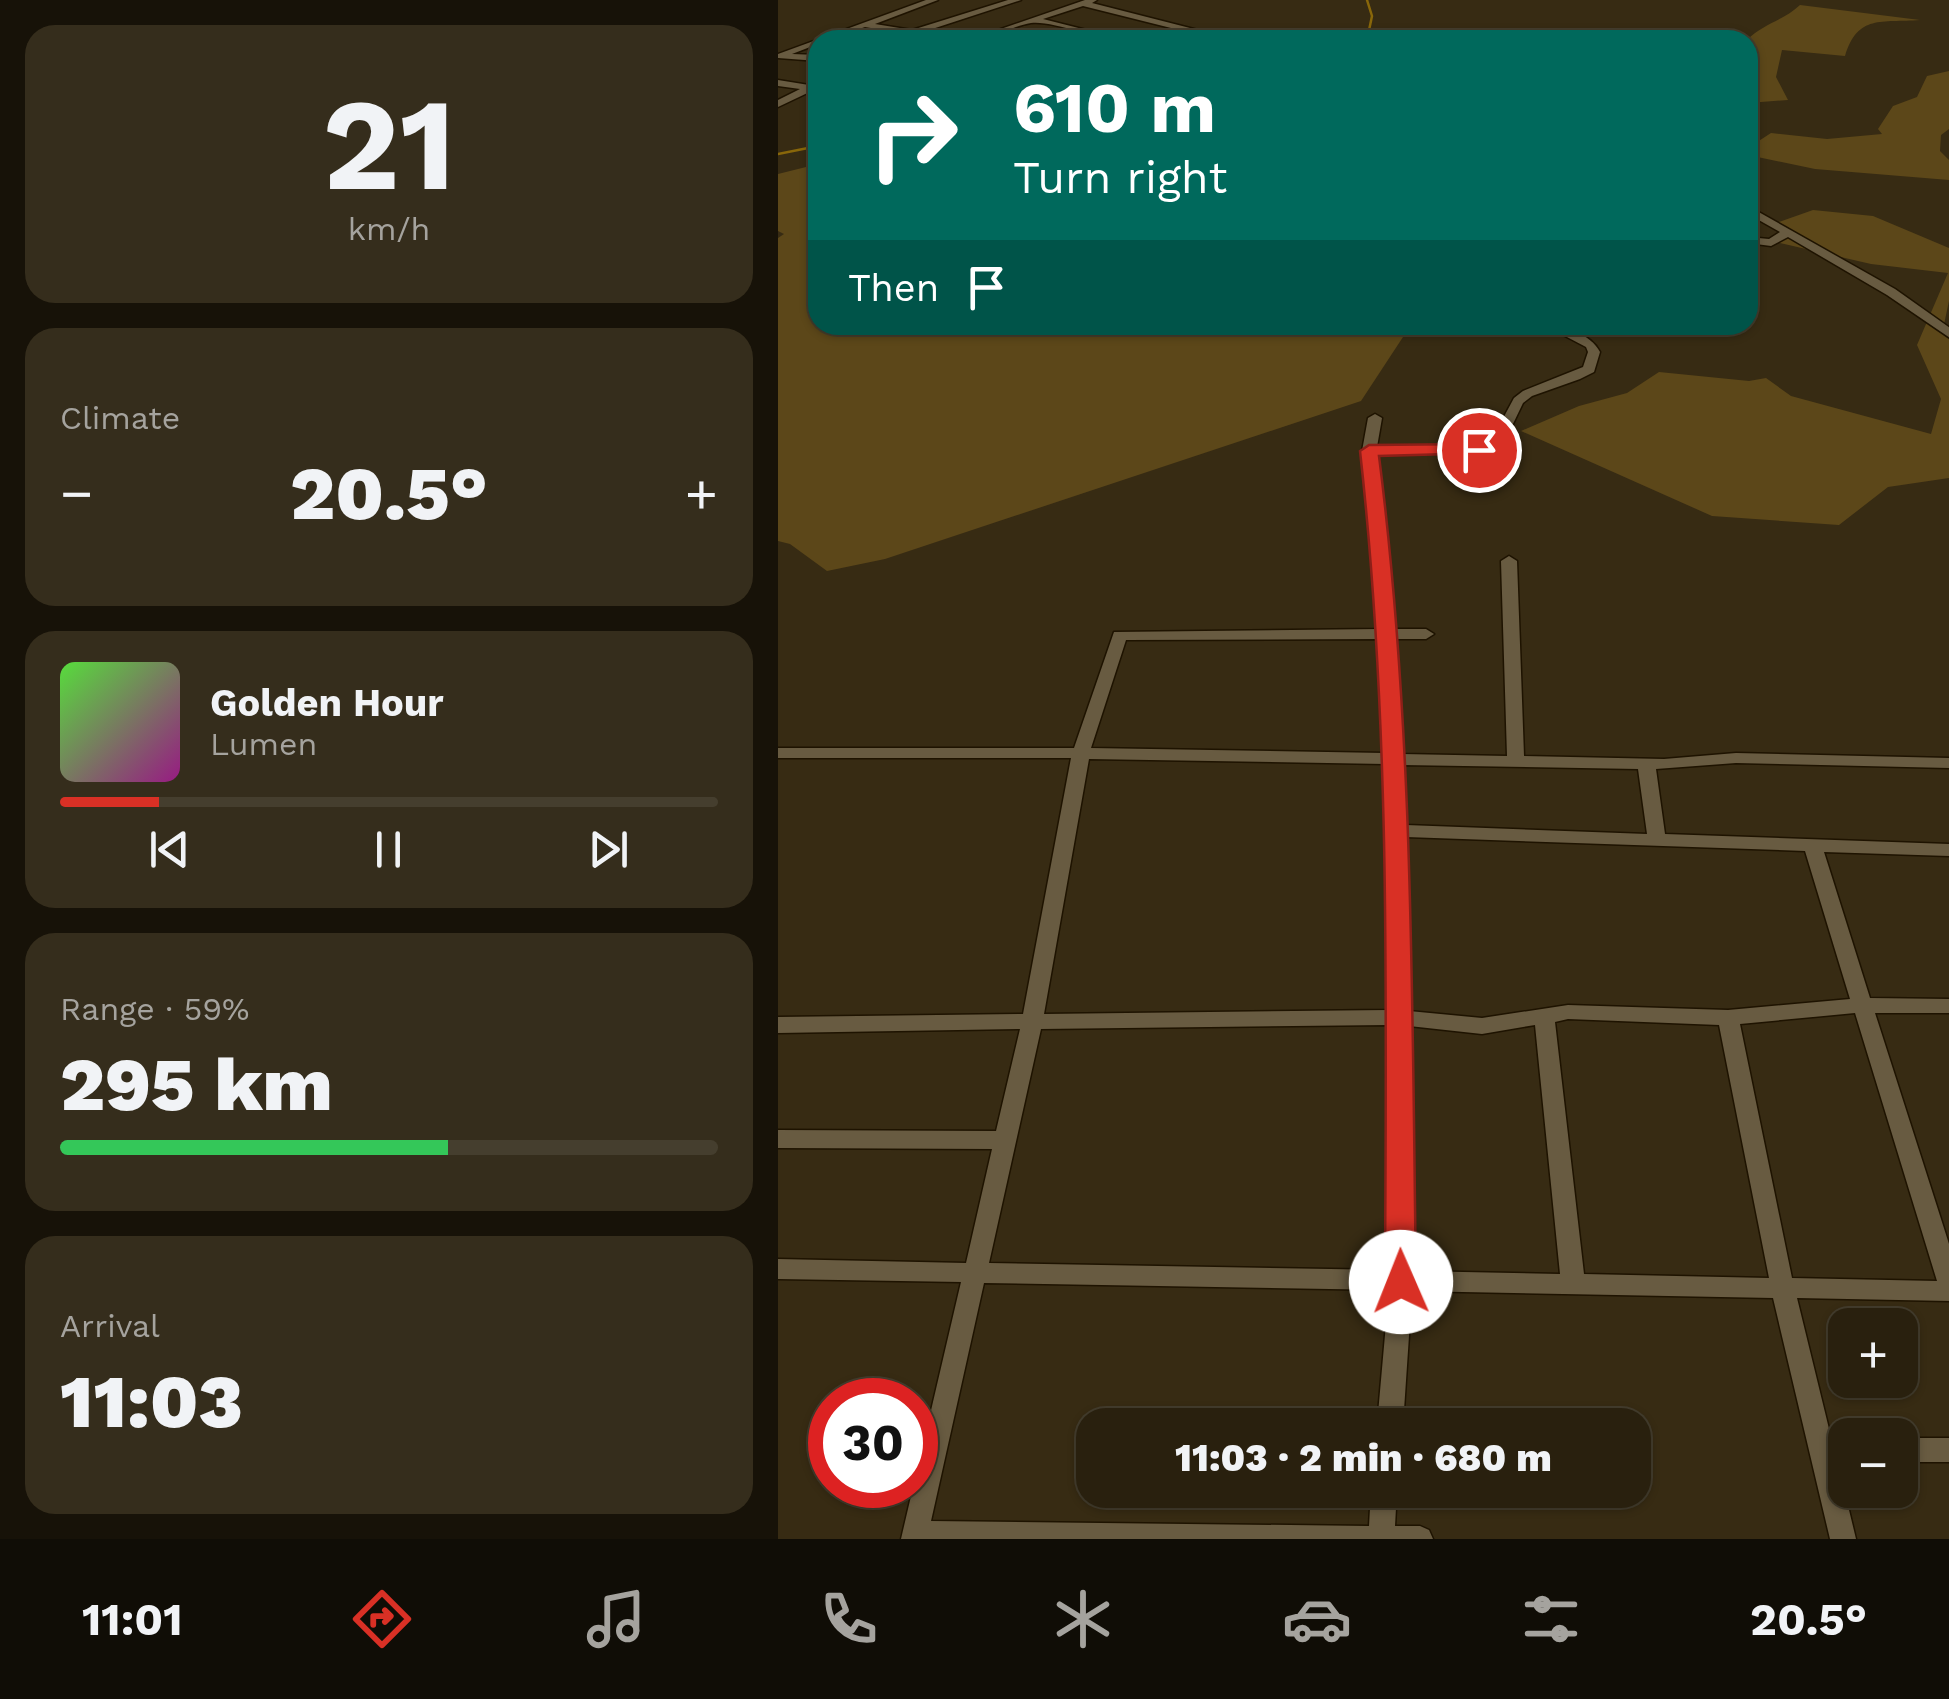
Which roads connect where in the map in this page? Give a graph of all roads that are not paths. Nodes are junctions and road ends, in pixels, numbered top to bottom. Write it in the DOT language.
graph roads {
  1 [pos="934,0"];
  2 [pos="1017,0"];
  3 [pos="1090,2"];
  4 [pos="1036,20"];
  5 [pos="861,23"];
  6 [pos="1178,28"];
  7 [pos="844,30"];
  8 [pos="895,30"];
  9 [pos="920,30"];
  10 [pos="1007,30"];
  11 [pos="1079,30"];
  12 [pos="1173,30"];
  13 [pos="1187,30"];
  14 [pos="808,44"];
  15 [pos="779,56"];
  16 [pos="808,57"];
  17 [pos="778,82"];
  18 [pos="808,86"];
  19 [pos="808,91"];
  20 [pos="778,104"];
  21 [pos="1758,215"];
  22 [pos="1788,232"];
  23 [pos="1758,241"];
  24 [pos="1950,334"];
  25 [pos="1572,335"];
  26 [pos="1375,418"];
  27 [pos="1369,451"];
  28 [pos="1510,561"];
  29 [pos="1384,632"];
  30 [pos="1426,634"];
  31 [pos="778,754"];
  32 [pos="1081,754"];
  33 [pos="1391,760"];
  34 [pos="1516,761"];
  35 [pos="1646,762"];
  36 [pos="1950,764"];
  37 [pos="1398,831"];
  38 [pos="1657,839"];
  39 [pos="1814,846"];
  40 [pos="1950,850"];
  41 [pos="1860,1005"];
  42 [pos="1950,1006"];
  43 [pos="1544,1015"];
  44 [pos="1396,1017"];
  45 [pos="1728,1018"];
  46 [pos="1032,1023"];
  47 [pos="778,1025"];
  48 [pos="778,1139"];
  49 [pos="1007,1140"];
  50 [pos="778,1269"];
  51 [pos="975,1274"];
  52 [pos="1401,1282"];
  53 [pos="1572,1283"];
  54 [pos="1950,1289"];
  55 [pos="1783,1292"];
  56 [pos="1391,1408"];
  57 [pos="1828,1432"];
  58 [pos="1918,1450"];
  59 [pos="1950,1450"];
  60 [pos="1383,1508"];
  61 [pos="1839,1508"];
  62 [pos="914,1536"];
  63 [pos="1380,1539"];
  64 [pos="1420,1539"];
  65 [pos="1842,1539"];
  1 -- 5 [label="street"];
  2 -- 9 [label="street"];
  3 -- 4 [label="street"];
  3 -- 6 [label="street"];
  4 -- 10 [label="street"];
  4 -- 11 [label="street"];
  5 -- 7 [label="street"];
  5 -- 8 [label="street"];
  6 -- 12 [label="street"];
  6 -- 13 [label="street"];
  14 -- 15 [label="street"];
  15 -- 16 [label="street"];
  17 -- 18 [label="street"];
  19 -- 20 [label="street"];
  21 -- 22 [label="street"];
  22 -- 23 [label="street"];
  22 -- 24 [label="street"];
  25 -- 27 [label="street"];
  26 -- 27 [label="street"];
  27 -- 29 [label="street"];
  28 -- 34 [label="street"];
  29 -- 30 [label="street"];
  29 -- 32 [label="street"];
  29 -- 33 [label="street"];
  31 -- 32 [label="street"];
  32 -- 33 [label="street"];
  32 -- 46 [label="street"];
  33 -- 34 [label="street"];
  33 -- 37 [label="street"];
  34 -- 35 [label="street"];
  35 -- 36 [label="street"];
  35 -- 38 [label="street"];
  37 -- 38 [label="street"];
  37 -- 44 [label="street"];
  38 -- 39 [label="street"];
  39 -- 40 [label="street"];
  39 -- 41 [label="street"];
  41 -- 42 [label="street"];
  41 -- 45 [label="street"];
  41 -- 54 [label="street"];
  43 -- 44 [label="street"];
  43 -- 45 [label="street"];
  43 -- 53 [label="street"];
  44 -- 46 [label="street"];
  44 -- 52 [label="street"];
  45 -- 55 [label="street"];
  46 -- 47 [label="street"];
  46 -- 49 [label="street"];
  48 -- 49 [label="street"];
  49 -- 51 [label="street"];
  50 -- 51 [label="street"];
  51 -- 52 [label="street"];
  51 -- 62 [label="street"];
  52 -- 53 [label="street"];
  52 -- 56 [label="street"];
  53 -- 55 [label="street"];
  54 -- 55 [label="street"];
  55 -- 57 [label="street"];
  58 -- 59 [label="street"];
  60 -- 63 [label="street"];
  61 -- 65 [label="street"];
  62 -- 63 [label="street"];
  63 -- 64 [label="street"];
}
